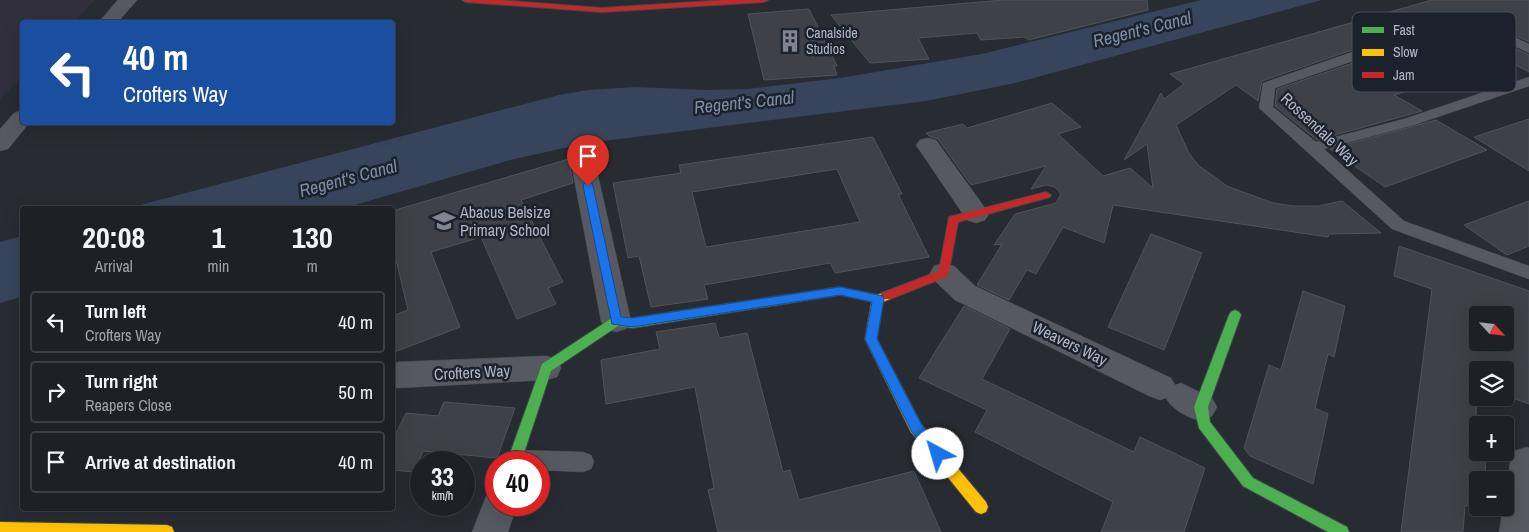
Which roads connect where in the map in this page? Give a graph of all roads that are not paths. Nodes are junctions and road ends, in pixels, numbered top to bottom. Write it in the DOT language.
graph roads {
  1 [pos="128,0"];
  2 [pos="466,0"];
  3 [pos="764,0"];
  4 [pos="586,5"];
  5 [pos="110,20"];
  6 [pos="1516,44"];
  7 [pos="1529,50"];
  8 [pos="1352,57"];
  9 [pos="1529,80"];
  10 [pos="1516,85"];
  11 [pos="1495,92"];
  12 [pos="20,120"];
  13 [pos="0,144"];
  14 [pos="928,145"];
  15 [pos="1312,147"];
  16 [pos="584,166"];
  17 [pos="1046,195"];
  18 [pos="976,214"];
  19 [pos="944,273"];
  20 [pos="1529,273"];
  21 [pos="878,299"];
  22 [pos="1235,315"];
  23 [pos="616,321"];
  24 [pos="546,368"];
  25 [pos="398,375"];
  26 [pos="1181,397"];
  27 [pos="517,451"];
  28 [pos="550,462"];
  29 [pos="583,462"];
  30 [pos="1529,462"];
  31 [pos="981,507"];
  32 [pos="495,516"];
  33 [pos="0,529"];
  34 [pos="167,532"];
  35 [pos="490,532"];
  36 [pos="1342,532"];
  37 [pos="1517,532"];
  1 -- 5 [label="street"];
  2 -- 4 [label="street"];
  3 -- 4 [label="street"];
  6 -- 7 [label="lane, Rossendale Way"];
  8 -- 15 [label="lane, Rossendale Way"];
  9 -- 10 [label="lane"];
  11 -- 15 [label="lane"];
  12 -- 13 [label="street"];
  14 -- 18 [label="street"];
  15 -- 20 [label="lane, Rossendale Way"];
  16 -- 23 [label="street"];
  17 -- 18 [label="street"];
  18 -- 19 [label="street"];
  19 -- 21 [label="street"];
  19 -- 26 [label="street, Weavers Way"];
  21 -- 23 [label="street"];
  21 -- 31 [label="street"];
  22 -- 26 [label="street"];
  23 -- 24 [label="street"];
  24 -- 25 [label="street, Crofters Way"];
  24 -- 27 [label="street"];
  26 -- 36 [label="street"];
  28 -- 29 [label="lane"];
  30 -- 37 [label="street"];
  32 -- 35 [label="street"];
  33 -- 34 [label="street"];
}
